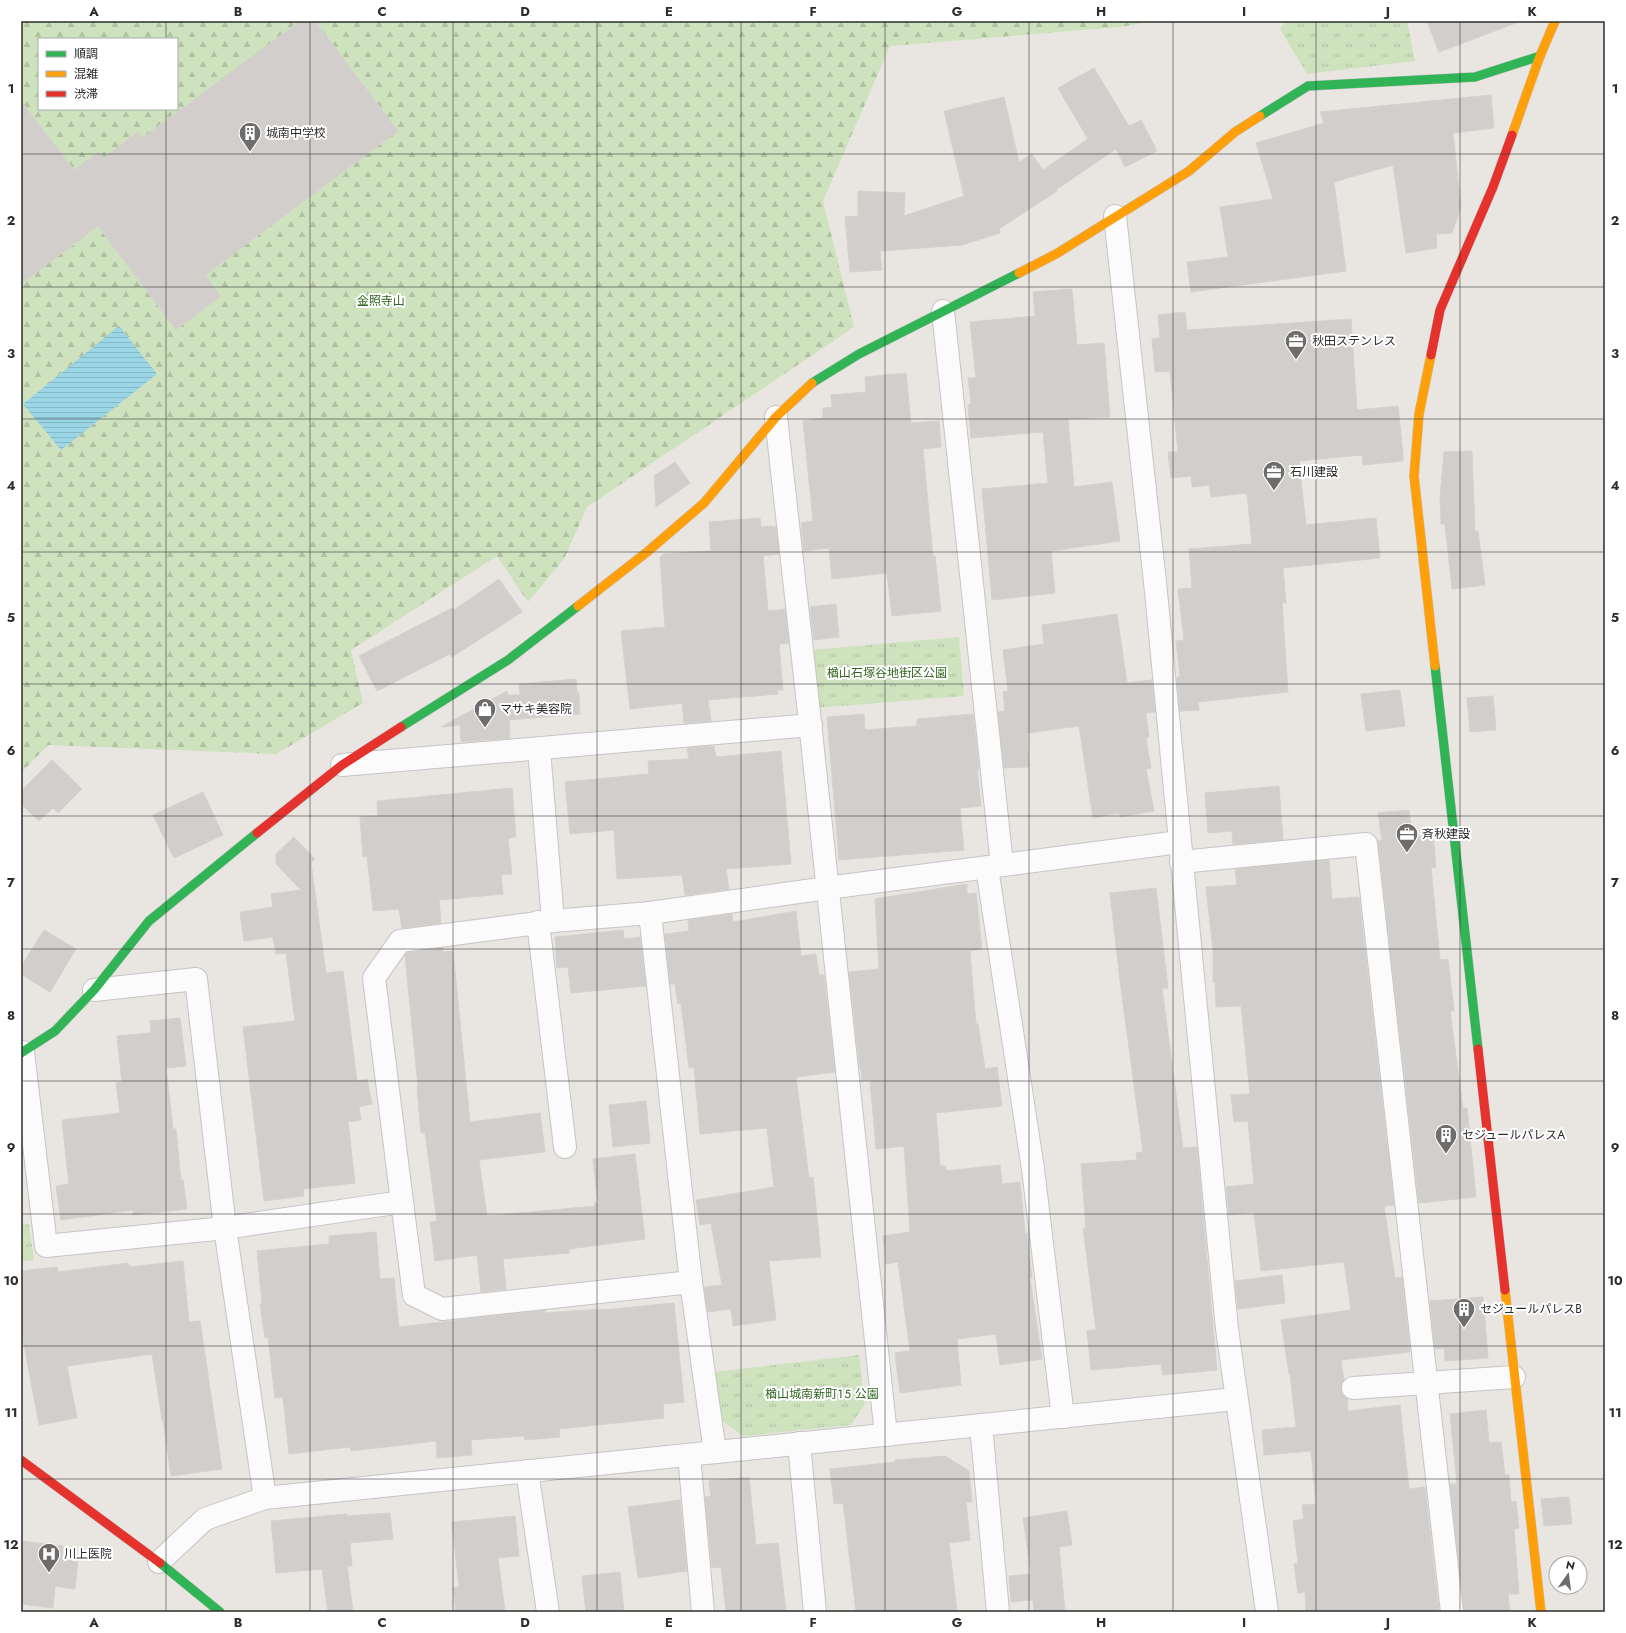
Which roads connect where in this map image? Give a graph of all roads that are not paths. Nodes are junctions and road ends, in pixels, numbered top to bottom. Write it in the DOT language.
graph roads {
  1 [pos="1555,21"];
  2 [pos="1540,56"];
  3 [pos="1115,216"];
  4 [pos="943,311"];
  5 [pos="776,417"];
  6 [pos="811,725"];
  7 [pos="539,749"];
  8 [pos="342,766"];
  9 [pos="1180,852"];
  10 [pos="994,866"];
  11 [pos="827,888"];
  12 [pos="650,913"];
  13 [pos="545,921"];
  14 [pos="94,990"];
  15 [pos="22,1053"];
  16 [pos="565,1147"];
  17 [pos="402,1202"];
  18 [pos="225,1228"];
  19 [pos="690,1282"];
  20 [pos="1514,1378"];
  21 [pos="1426,1382"];
  22 [pos="1353,1388"];
  23 [pos="1236,1399"];
  24 [pos="1063,1417"];
  25 [pos="981,1425"];
  26 [pos="886,1435"];
  27 [pos="799,1443"];
  28 [pos="715,1452"];
  29 [pos="689,1455"];
  30 [pos="21,1460"];
  31 [pos="528,1471"];
  32 [pos="265,1498"];
  33 [pos="159,1562"];
  34 [pos="220,1612"];
  35 [pos="548,1612"];
  36 [pos="703,1612"];
  37 [pos="815,1612"];
  38 [pos="998,1612"];
  39 [pos="1267,1612"];
  40 [pos="1452,1612"];
  41 [pos="1541,1612"];
  1 -- 2 [label="street"];
  2 -- 3 [label="street"];
  2 -- 20 [label="street"];
  3 -- 4 [label="street"];
  3 -- 9 [label="street"];
  4 -- 5 [label="street"];
  4 -- 10 [label="street"];
  5 -- 6 [label="street"];
  5 -- 8 [label="street"];
  6 -- 7 [label="street"];
  6 -- 11 [label="street"];
  7 -- 8 [label="street"];
  7 -- 13 [label="street"];
  8 -- 14 [label="street"];
  9 -- 10 [label="street"];
  9 -- 21 [label="street"];
  9 -- 23 [label="street"];
  10 -- 11 [label="street"];
  10 -- 24 [label="street"];
  11 -- 12 [label="street"];
  11 -- 26 [label="street"];
  12 -- 13 [label="street"];
  12 -- 19 [label="street"];
  13 -- 16 [label="street"];
  13 -- 17 [label="street"];
  14 -- 15 [label="street"];
  14 -- 18 [label="street"];
  15 -- 18 [label="street"];
  17 -- 18 [label="street"];
  17 -- 19 [label="street"];
  18 -- 32 [label="street"];
  19 -- 28 [label="street"];
  20 -- 21 [label="street"];
  20 -- 41 [label="street"];
  21 -- 22 [label="street"];
  21 -- 40 [label="street"];
  23 -- 24 [label="street"];
  23 -- 39 [label="street"];
  24 -- 25 [label="street"];
  25 -- 26 [label="street"];
  25 -- 38 [label="street"];
  26 -- 27 [label="street"];
  27 -- 28 [label="street"];
  27 -- 37 [label="street"];
  28 -- 29 [label="street"];
  29 -- 31 [label="street"];
  29 -- 36 [label="street"];
  30 -- 33 [label="street"];
  31 -- 32 [label="street"];
  31 -- 35 [label="street"];
  32 -- 33 [label="street"];
  33 -- 34 [label="street"];
}
